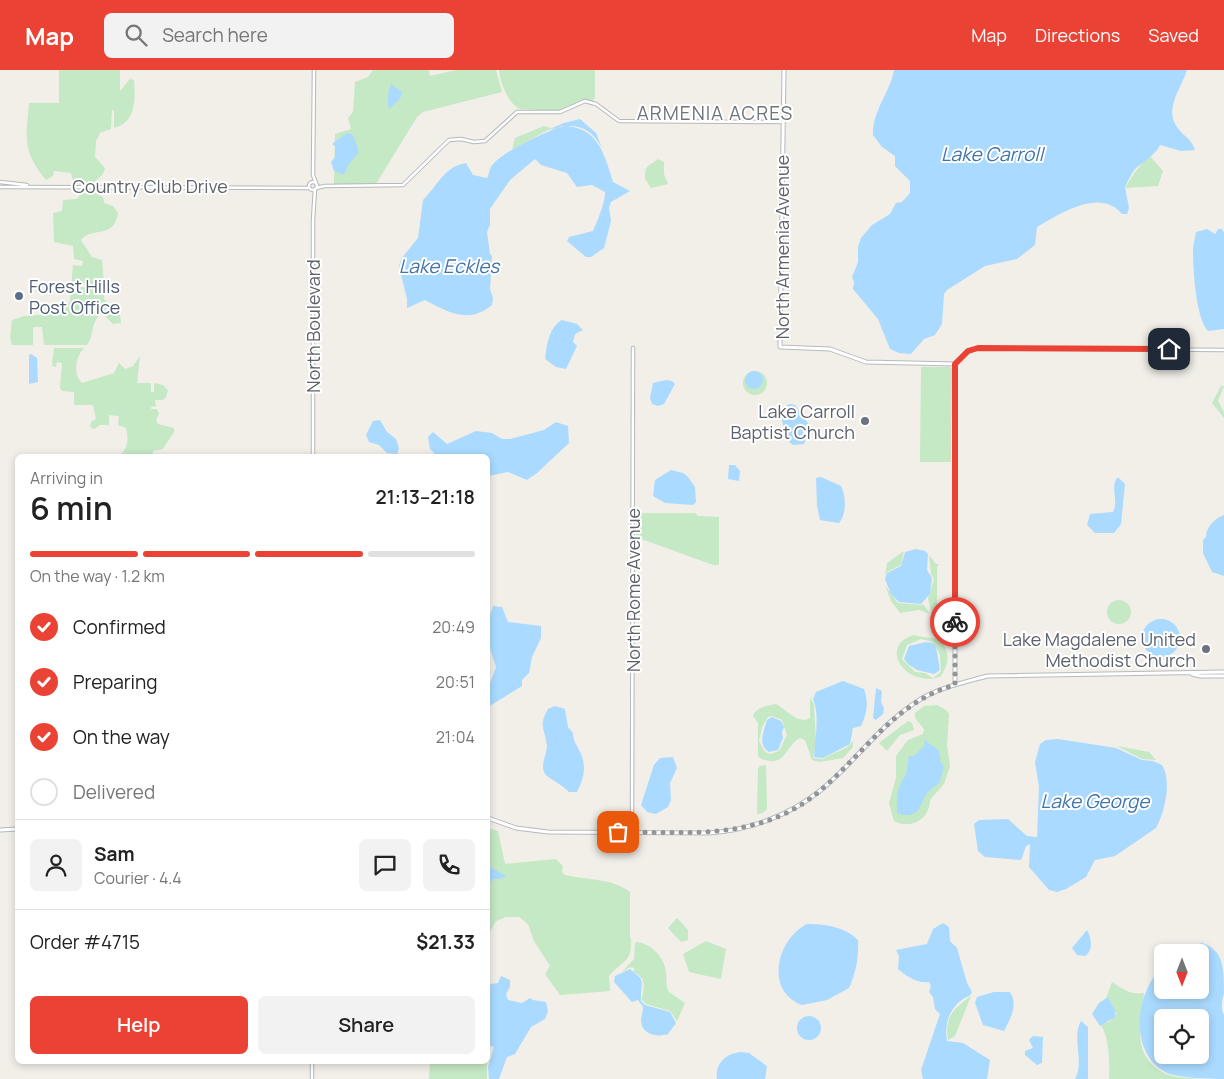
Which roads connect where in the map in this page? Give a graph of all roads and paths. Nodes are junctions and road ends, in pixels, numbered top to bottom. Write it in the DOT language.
graph roads {
  1 [pos="314,70"];
  2 [pos="784,70"];
  3 [pos="783,122"];
  4 [pos="313,174"];
  5 [pos="0,182"];
  6 [pos="316,183"];
  7 [pos="34,186"];
  8 [pos="310,186"];
  9 [pos="325,186"];
  10 [pos="0,187"];
  11 [pos="316,188"];
  12 [pos="313,196"];
  13 [pos="634,348"];
  14 [pos="1224,350"];
  15 [pos="955,364"];
  16 [pos="313,454"];
  17 [pos="1224,672"];
  18 [pos="1191,674"];
  19 [pos="1224,676"];
  20 [pos="955,685"];
  21 [pos="490,819"];
  22 [pos="0,830"];
  23 [pos="15,830"];
  24 [pos="632,832"];
  25 [pos="312,1064"];
  26 [pos="312,1079"];
  1 -- 4 [label="street"];
  2 -- 3 [label="main road, North Armenia Avenue"];
  3 -- 9 [label="street"];
  3 -- 15 [label="main road, North Armenia Avenue"];
  4 -- 6 [label="street"];
  4 -- 8 [label="street"];
  5 -- 7 [label="street"];
  6 -- 8 [label="street"];
  6 -- 9 [label="street"];
  6 -- 11 [label="street"];
  7 -- 8 [label="street, Country Club Drive"];
  7 -- 10 [label="street, Country Club Drive"];
  8 -- 11 [label="street"];
  8 -- 12 [label="street, North Boulevard"];
  9 -- 11 [label="street"];
  11 -- 12 [label="street, North Boulevard"];
  12 -- 16 [label="street, North Boulevard"];
  13 -- 24 [label="street, North Rome Avenue"];
  14 -- 15 [label="street"];
  15 -- 20 [label="main road"];
  17 -- 18 [label="main road"];
  18 -- 19 [label="main road"];
  18 -- 20 [label="main road"];
  20 -- 24 [label="main road"];
  21 -- 24 [label="main road"];
  22 -- 23 [label="main road"];
  25 -- 26 [label="street"];
}
